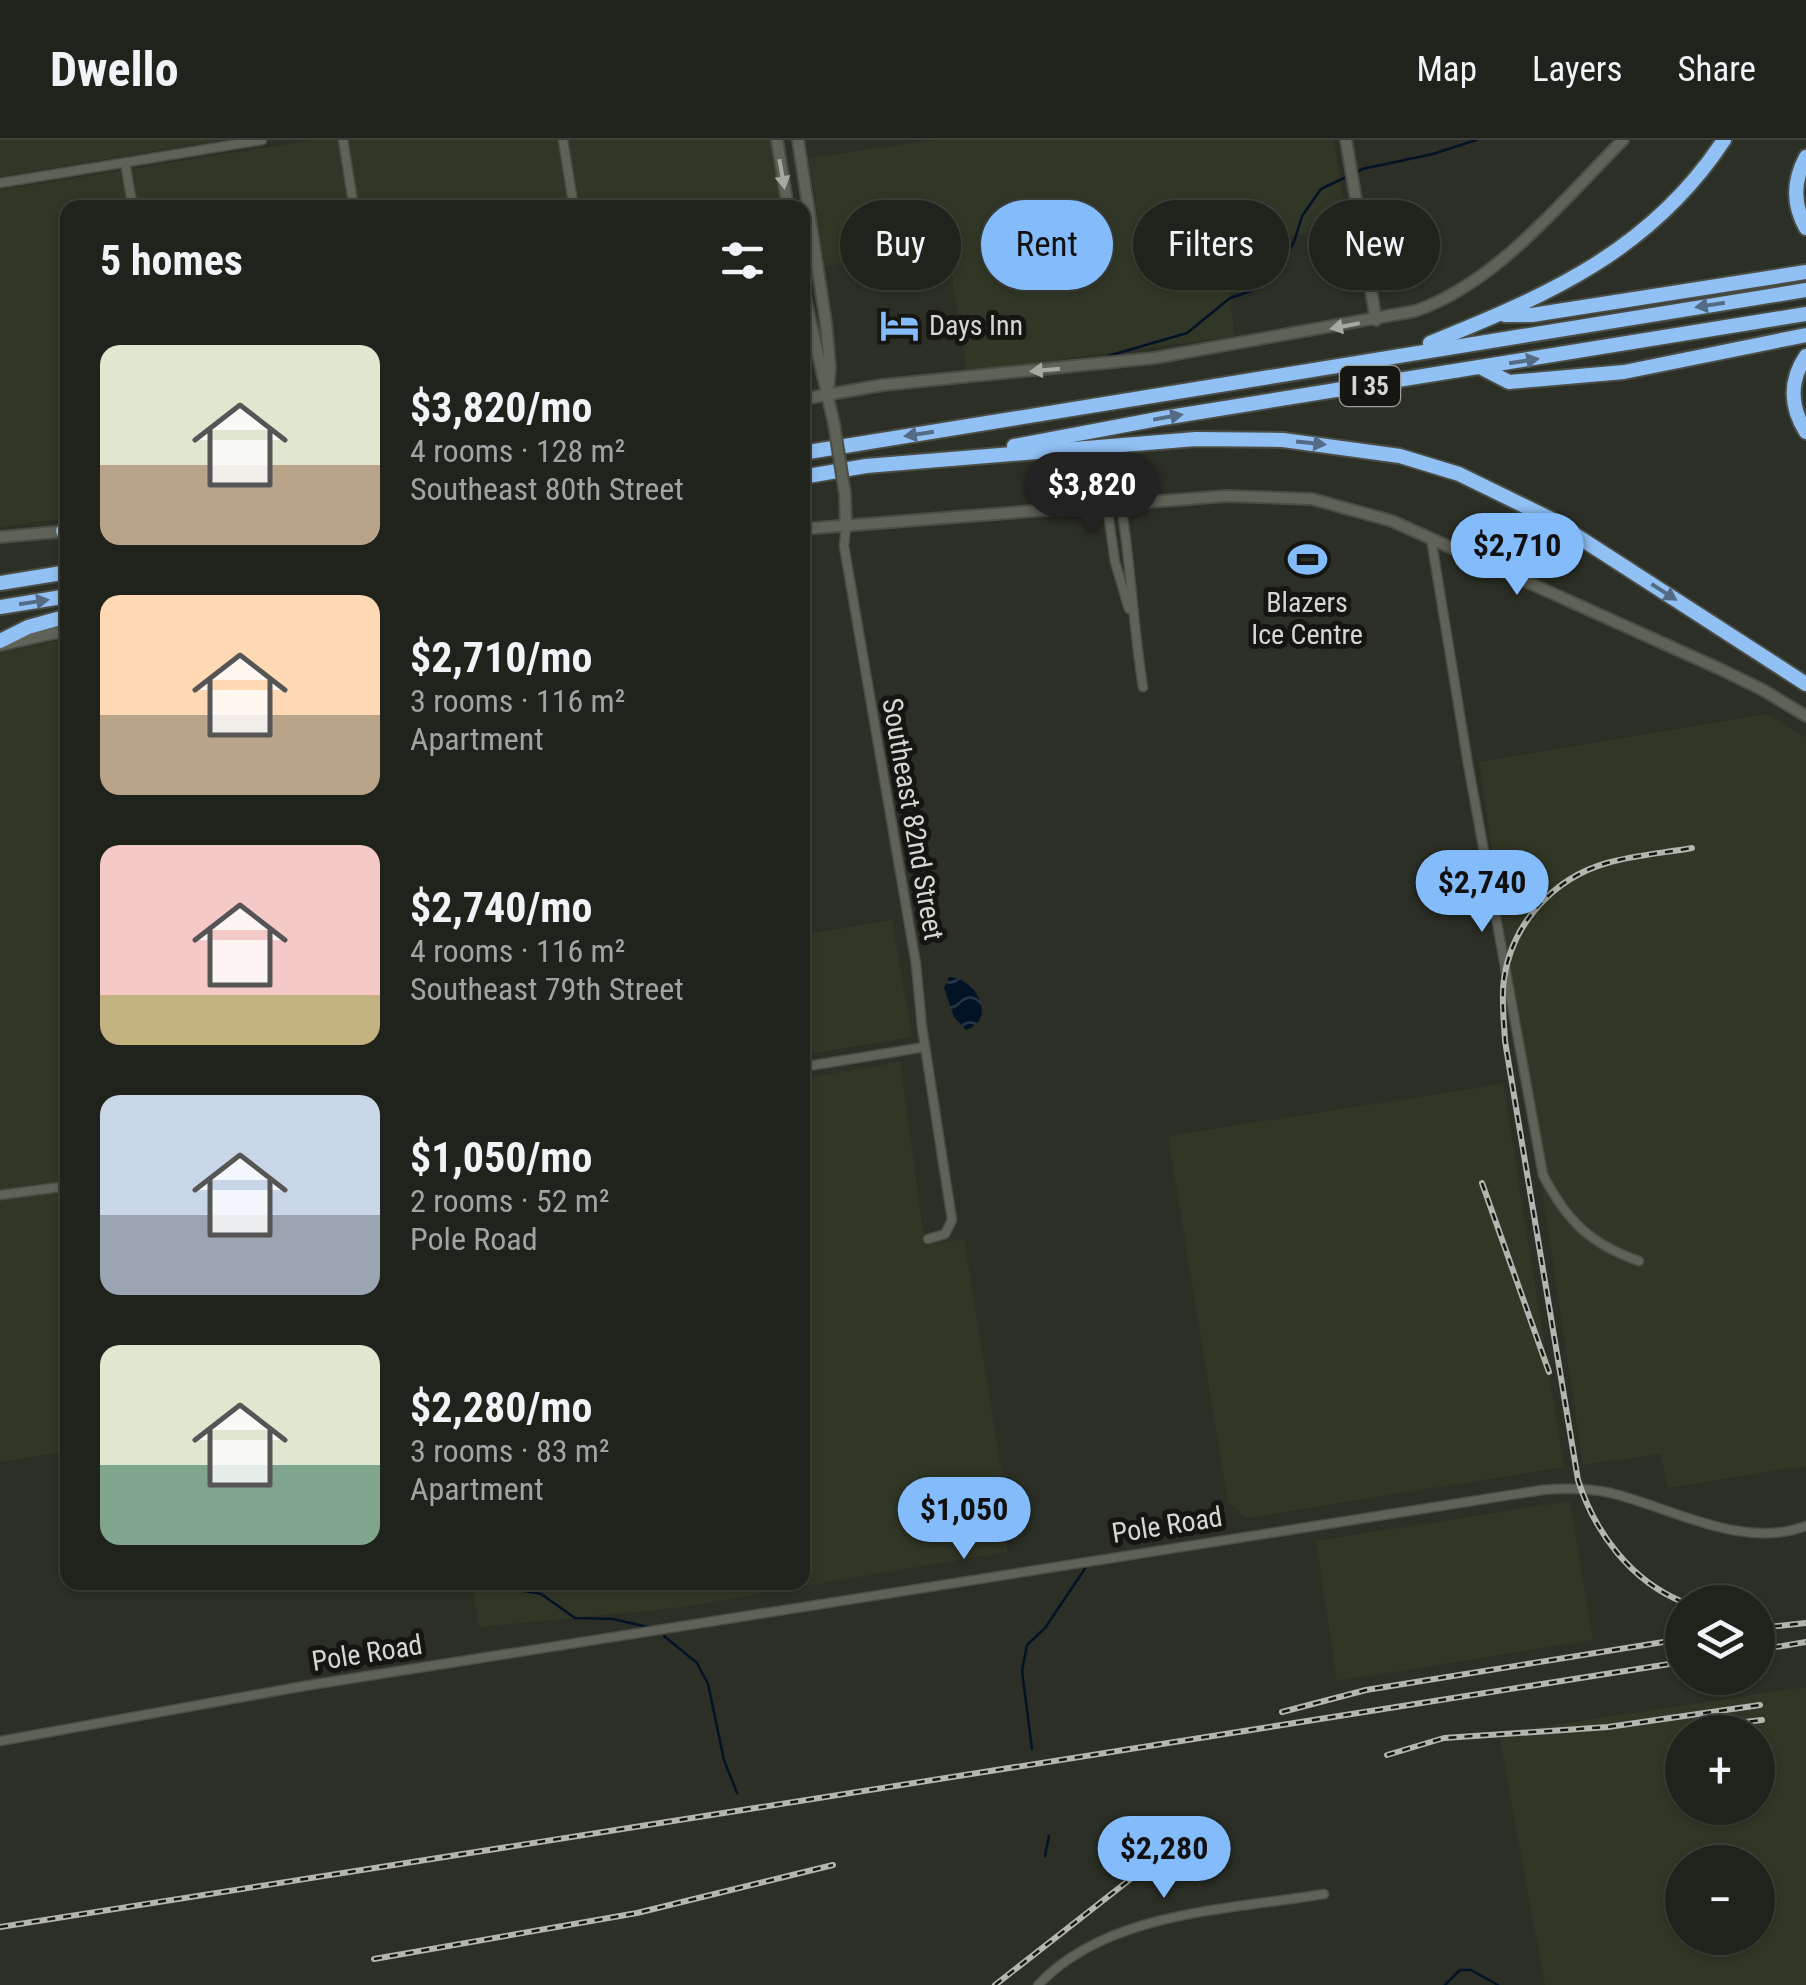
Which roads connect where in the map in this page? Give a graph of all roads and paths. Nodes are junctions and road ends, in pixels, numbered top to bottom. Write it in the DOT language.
graph roads {
  1 [pos="262,140"];
  2 [pos="343,140"];
  3 [pos="563,140"];
  4 [pos="777,140"];
  5 [pos="798,140"];
  6 [pos="1346,140"];
  7 [pos="1624,140"];
  8 [pos="1724,140"];
  9 [pos="1806,157"];
  10 [pos="126,162"];
  11 [pos="0,183"];
  12 [pos="132,200"];
  13 [pos="353,200"];
  14 [pos="573,200"];
  15 [pos="787,200"];
  16 [pos="807,200"];
  17 [pos="810,218"];
  18 [pos="1806,228"];
  19 [pos="1806,272"];
  20 [pos="1806,290"];
  21 [pos="1806,314"];
  22 [pos="1500,315"];
  23 [pos="810,318"];
  24 [pos="1376,320"];
  25 [pos="1806,335"];
  26 [pos="1406,353"];
  27 [pos="1806,356"];
  28 [pos="1481,368"];
  29 [pos="828,392"];
  30 [pos="810,397"];
  31 [pos="1806,432"];
  32 [pos="810,452"];
  33 [pos="935,461"];
  34 [pos="810,476"];
  35 [pos="1121,504"];
  36 [pos="1106,506"];
  37 [pos="846,526"];
  38 [pos="810,528"];
  39 [pos="60,532"];
  40 [pos="0,537"];
  41 [pos="1431,538"];
  42 [pos="60,573"];
  43 [pos="0,583"];
  44 [pos="60,597"];
  45 [pos="0,607"];
  46 [pos="60,618"];
  47 [pos="1133,622"];
  48 [pos="60,632"];
  49 [pos="0,643"];
  50 [pos="1806,684"];
  51 [pos="1143,687"];
  52 [pos="1806,716"];
  53 [pos="925,1047"];
  54 [pos="810,1066"];
  55 [pos="60,1187"];
  56 [pos="0,1195"];
  57 [pos="928,1239"];
  58 [pos="1639,1261"];
  59 [pos="1806,1526"];
  60 [pos="0,1741"];
  61 [pos="1324,1894"];
  62 [pos="1038,1985"];
  1 -- 10 [label="street"];
  2 -- 13 [label="street"];
  3 -- 14 [label="street"];
  4 -- 15 [label="street, one-way"];
  5 -- 16 [label="street, Southeast 82nd Street"];
  6 -- 24 [label="street"];
  7 -- 24 [label="street"];
  8 -- 22 [label="highway"];
  9 -- 18 [label="highway"];
  10 -- 11 [label="street"];
  10 -- 12 [label="street"];
  17 -- 29 [label="street, Southeast 82nd Street"];
  19 -- 22 [label="highway"];
  20 -- 26 [label="highway, I 35, one-way"];
  28 -- 21 [label="highway, I 35, one-way"];
  22 -- 26 [label="highway"];
  23 -- 29 [label="street, Southeast 82nd Street"];
  24 -- 29 [label="street, one-way"];
  25 -- 28 [label="highway"];
  26 -- 32 [label="highway, I 35, one-way"];
  27 -- 31 [label="highway"];
  33 -- 28 [label="highway, I 35, one-way"];
  29 -- 30 [label="street"];
  29 -- 37 [label="street, Southeast 82nd Street, bridge"];
  33 -- 34 [label="highway, I 35"];
  33 -- 50 [label="highway, one-way"];
  35 -- 36 [label="street"];
  35 -- 41 [label="street"];
  35 -- 47 [label="street"];
  36 -- 37 [label="street"];
  36 -- 47 [label="street"];
  37 -- 38 [label="street"];
  37 -- 53 [label="street, Southeast 82nd Street"];
  39 -- 40 [label="street"];
  41 -- 52 [label="street"];
  41 -- 58 [label="street"];
  42 -- 43 [label="highway"];
  45 -- 44 [label="highway, one-way"];
  46 -- 49 [label="highway"];
  47 -- 51 [label="street"];
  48 -- 49 [label="street"];
  53 -- 54 [label="street"];
  53 -- 57 [label="street, Southeast 82nd Street"];
  55 -- 56 [label="street"];
  59 -- 60 [label="street, Pole Road"];
  61 -- 62 [label="street"];
}
